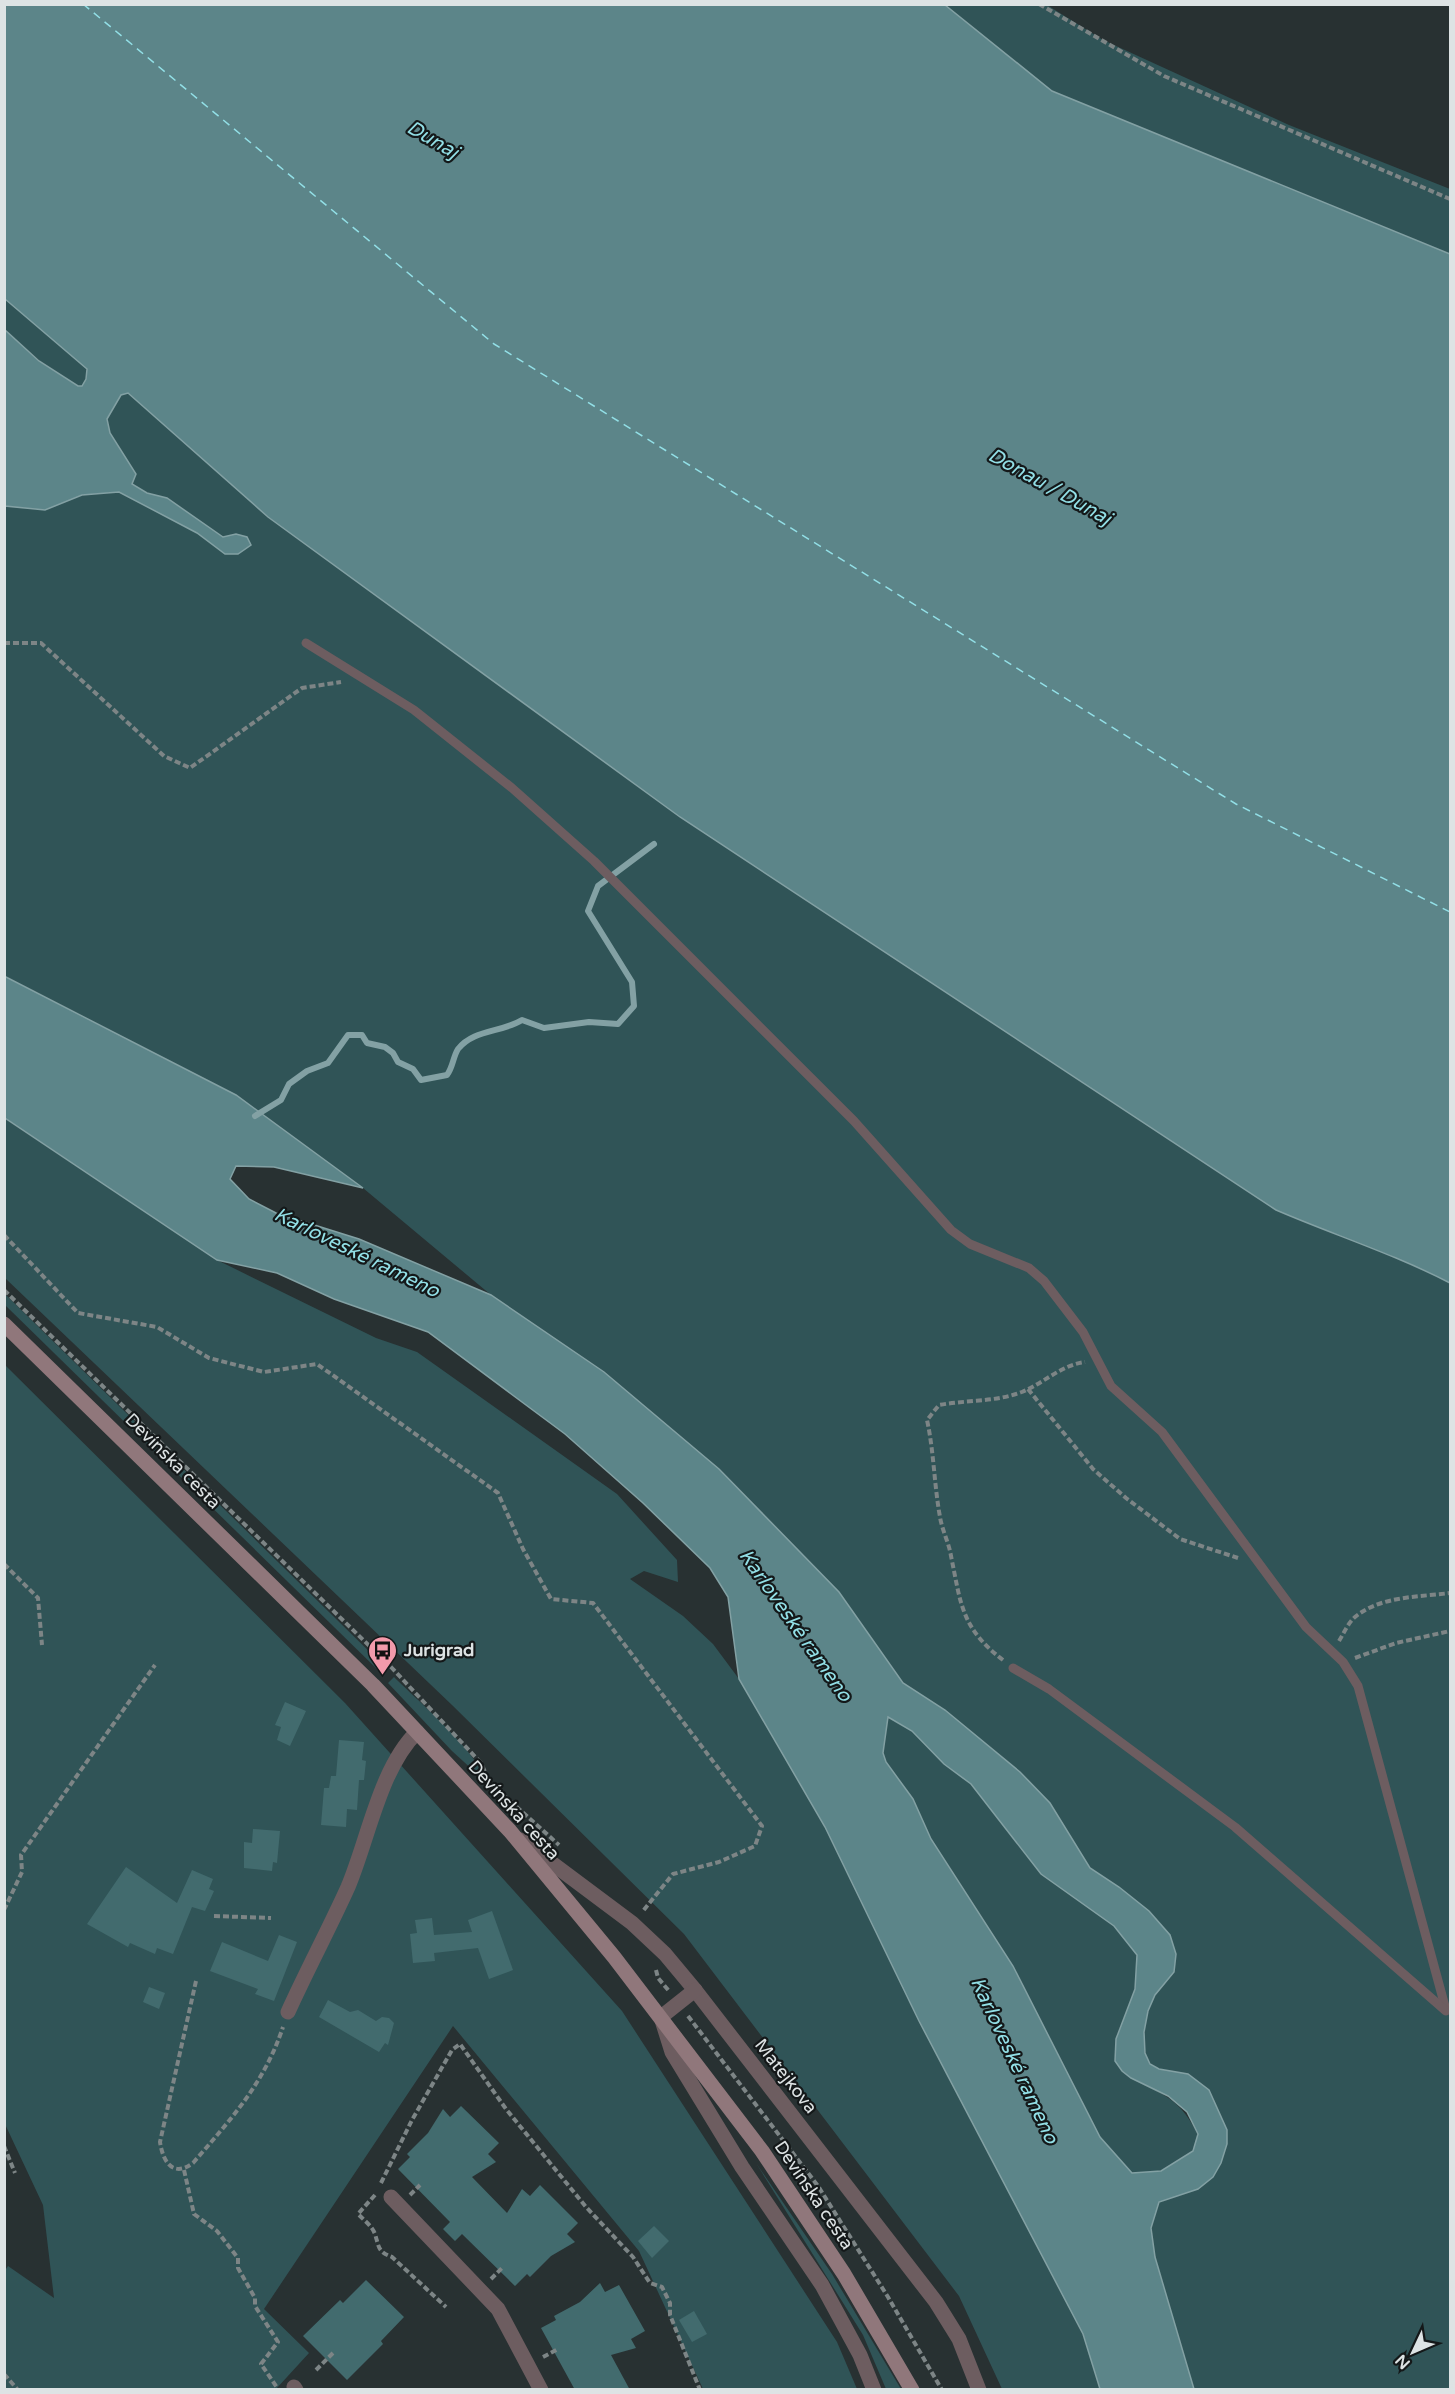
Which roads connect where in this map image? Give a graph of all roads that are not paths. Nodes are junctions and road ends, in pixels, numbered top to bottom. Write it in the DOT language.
graph roads {
  1 [pos="306,643"];
  2 [pos="4,1324"];
  3 [pos="1013,1668"];
  4 [pos="417,1732"];
  5 [pos="510,1831"];
  6 [pos="695,1990"];
  7 [pos="288,2012"];
  8 [pos="1448,2012"];
  9 [pos="661,2017"];
  10 [pos="392,2197"];
  11 [pos="541,2390"];
  12 [pos="874,2390"];
  13 [pos="912,2390"];
  14 [pos="979,2390"];
  1 -- 8 [label="lane"];
  2 -- 4 [label="street, Devínska cesta"];
  3 -- 8 [label="lane"];
  4 -- 5 [label="street, Devínska cesta"];
  4 -- 7 [label="street"];
  5 -- 6 [label="street, Matejkova"];
  5 -- 9 [label="street, Devínska cesta"];
  6 -- 9 [label="street"];
  6 -- 14 [label="street, Matejkova"];
  9 -- 12 [label="street"];
  9 -- 13 [label="street, Devínska cesta"];
  10 -- 11 [label="street"];
}
